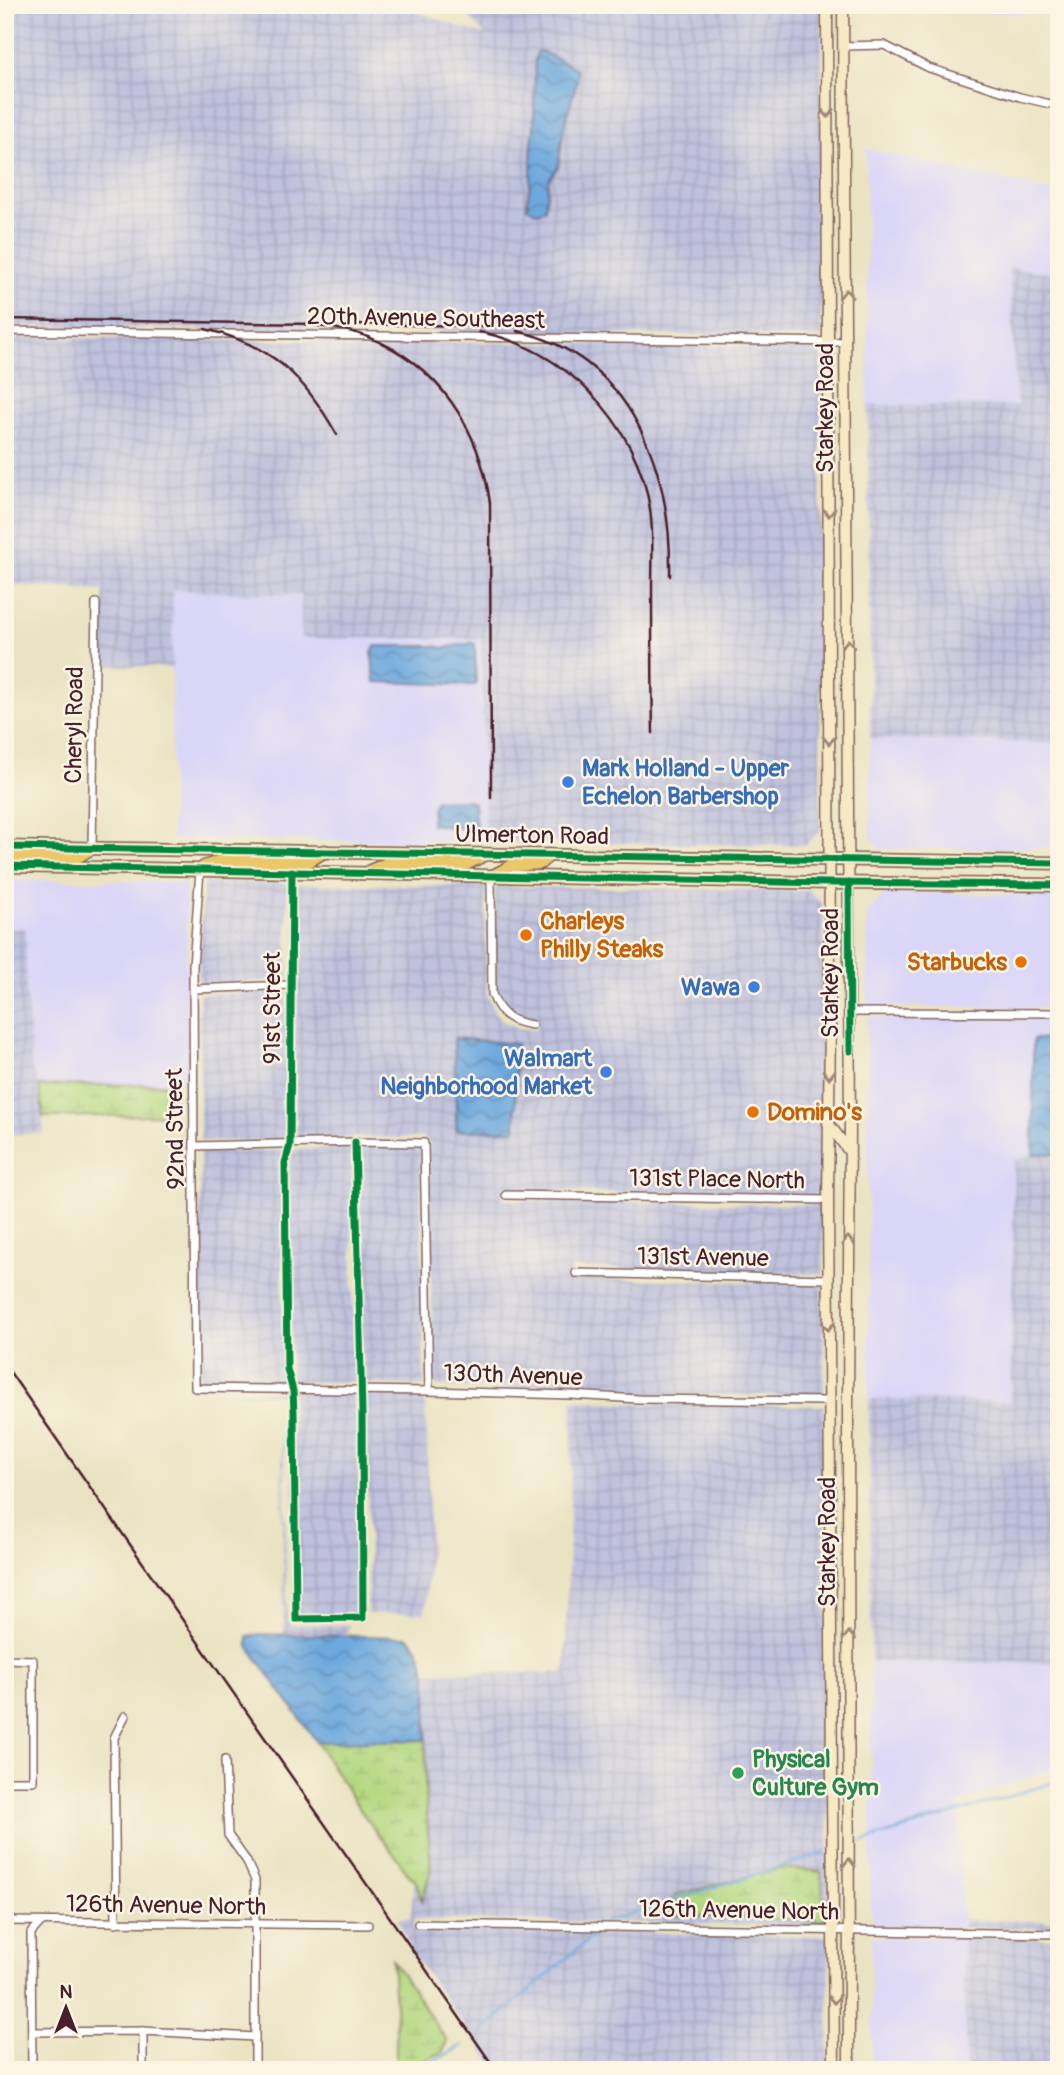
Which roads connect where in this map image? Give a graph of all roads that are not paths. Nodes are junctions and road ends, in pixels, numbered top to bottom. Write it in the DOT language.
graph roads {
  1 [pos="827,5"];
  2 [pos="842,5"];
  3 [pos="843,46"];
  4 [pos="1059,106"];
  5 [pos="5,331"];
  6 [pos="829,342"];
  7 [pos="846,342"];
  8 [pos="96,603"];
  9 [pos="5,847"];
  10 [pos="92,848"];
  11 [pos="326,851"];
  12 [pos="488,853"];
  13 [pos="549,855"];
  14 [pos="5,857"];
  15 [pos="829,859"];
  16 [pos="848,859"];
  17 [pos="1059,863"];
  18 [pos="5,866"];
  19 [pos="200,870"];
  20 [pos="292,871"];
  21 [pos="366,874"];
  22 [pos="491,877"];
  23 [pos="830,883"];
  24 [pos="849,883"];
  25 [pos="1059,885"];
  26 [pos="291,985"];
  27 [pos="195,989"];
  28 [pos="849,1012"];
  29 [pos="1059,1013"];
  30 [pos="533,1025"];
  31 [pos="828,1122"];
  32 [pos="355,1142"];
  33 [pos="290,1145"];
  34 [pos="195,1146"];
  35 [pos="849,1150"];
  36 [pos="506,1195"];
  37 [pos="828,1200"];
  38 [pos="576,1273"];
  39 [pos="828,1279"];
  40 [pos="848,1382"];
  41 [pos="195,1388"];
  42 [pos="293,1391"];
  43 [pos="429,1391"];
  44 [pos="360,1392"];
  45 [pos="829,1401"];
  46 [pos="848,1476"];
  47 [pos="5,1659"];
  48 [pos="125,1716"];
  49 [pos="225,1760"];
  50 [pos="5,1781"];
  51 [pos="5,1922"];
  52 [pos="41,1922"];
  53 [pos="116,1923"];
  54 [pos="418,1924"];
  55 [pos="255,1926"];
  56 [pos="368,1926"];
  57 [pos="834,1931"];
  58 [pos="849,1931"];
  59 [pos="1059,1934"];
  60 [pos="143,2031"];
  61 [pos="32,2032"];
  62 [pos="255,2037"];
  63 [pos="33,2070"];
  64 [pos="143,2070"];
  65 [pos="255,2070"];
  66 [pos="834,2070"];
  67 [pos="849,2070"];
  1 -- 6 [label="main road, Starkey Road, one-way"];
  2 -- 3 [label="main road, Starkey Road"];
  3 -- 4 [label="street"];
  7 -- 3 [label="main road, Starkey Road, one-way"];
  5 -- 6 [label="street, 20th Avenue Southeast"];
  6 -- 7 [label="street, 20th Avenue Southeast"];
  6 -- 15 [label="main road, Starkey Road, one-way"];
  16 -- 7 [label="main road, Starkey Road, one-way"];
  8 -- 10 [label="street, Cheryl Road"];
  9 -- 10 [label="main road, Ulmerton Road"];
  10 -- 11 [label="main road, Ulmerton Road"];
  10 -- 14 [label="main road"];
  11 -- 12 [label="main road, Ulmerton Road"];
  11 -- 19 [label="main road"];
  12 -- 13 [label="main road, Ulmerton Road"];
  12 -- 21 [label="main road"];
  13 -- 15 [label="main road, Ulmerton Road"];
  13 -- 22 [label="main road"];
  15 -- 16 [label="main road, Ulmerton Road"];
  15 -- 23 [label="main road, Starkey Road"];
  16 -- 17 [label="main road, Ulmerton Road"];
  16 -- 24 [label="main road, Starkey Road"];
  18 -- 19 [label="main road, Ulmerton Road"];
  19 -- 20 [label="main road, Ulmerton Road"];
  19 -- 27 [label="street, 92nd Street"];
  20 -- 21 [label="main road, Ulmerton Road"];
  20 -- 26 [label="street, 91st Street"];
  21 -- 22 [label="main road, Ulmerton Road"];
  22 -- 23 [label="main road, Ulmerton Road"];
  22 -- 30 [label="street"];
  23 -- 24 [label="main road, Ulmerton Road"];
  23 -- 31 [label="main road, Starkey Road, one-way"];
  24 -- 25 [label="main road, Ulmerton Road"];
  24 -- 28 [label="main road, Starkey Road"];
  26 -- 27 [label="street"];
  26 -- 33 [label="street, 91st Street"];
  27 -- 34 [label="street, 92nd Street"];
  28 -- 29 [label="street"];
  28 -- 35 [label="main road, Starkey Road"];
  31 -- 35 [label="main road"];
  31 -- 37 [label="main road, Starkey Road"];
  32 -- 33 [label="street"];
  32 -- 43 [label="street"];
  32 -- 44 [label="street"];
  33 -- 34 [label="street"];
  33 -- 42 [label="street, 91st Street"];
  34 -- 41 [label="street, 92nd Street"];
  40 -- 35 [label="main road, Starkey Road, one-way"];
  36 -- 37 [label="street, 131st Place North"];
  37 -- 39 [label="main road, Starkey Road"];
  38 -- 39 [label="street, 131st Avenue"];
  39 -- 45 [label="main road, Starkey Road, one-way"];
  40 -- 45 [label="main road"];
  40 -- 46 [label="main road, Starkey Road"];
  41 -- 42 [label="street, 130th Avenue"];
  42 -- 44 [label="street, 130th Avenue"];
  42 -- 44 [label="street, 91st Street"];
  43 -- 44 [label="street, 130th Avenue"];
  43 -- 45 [label="street, 130th Avenue"];
  45 -- 46 [label="main road"];
  45 -- 57 [label="main road, Starkey Road"];
  58 -- 46 [label="main road, Starkey Road, one-way"];
  47 -- 50 [label="street"];
  48 -- 53 [label="street"];
  49 -- 55 [label="street"];
  51 -- 52 [label="street, 126th Avenue North"];
  52 -- 53 [label="street, 126th Avenue North"];
  52 -- 61 [label="street"];
  53 -- 55 [label="street, 126th Avenue North"];
  54 -- 57 [label="street, 126th Avenue North"];
  55 -- 56 [label="street, 126th Avenue North"];
  55 -- 62 [label="street"];
  57 -- 58 [label="street, 126th Avenue North"];
  57 -- 66 [label="main road, Starkey Road, one-way"];
  58 -- 59 [label="street, 126th Avenue North"];
  58 -- 67 [label="main road, Starkey Road"];
  60 -- 61 [label="street"];
  60 -- 62 [label="street"];
  60 -- 64 [label="street"];
  61 -- 63 [label="street"];
  62 -- 65 [label="street"];
}
